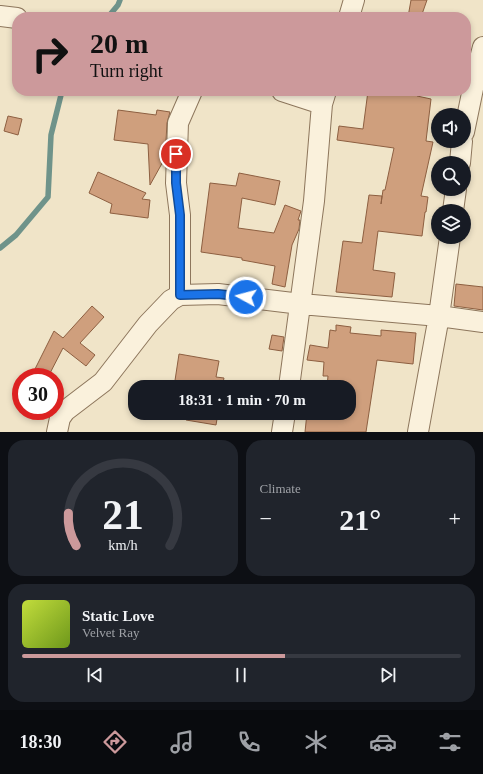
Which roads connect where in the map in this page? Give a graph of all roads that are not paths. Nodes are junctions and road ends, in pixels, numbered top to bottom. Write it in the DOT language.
graph roads {
  1 [pos="354,0"];
  2 [pos="350,12"];
  3 [pos="0,16"];
  4 [pos="12,17"];
  5 [pos="483,47"];
  6 [pos="190,96"];
  7 [pos="324,97"];
  8 [pos="469,108"];
  9 [pos="449,244"];
  10 [pos="180,295"];
  11 [pos="301,304"];
  12 [pos="439,316"];
  13 [pos="483,322"];
  14 [pos="290,380"];
  15 [pos="284,420"];
  16 [pos="56,432"];
  17 [pos="282,432"];
  18 [pos="418,432"];
  1 -- 2 [label="street"];
  3 -- 4 [label="street"];
  5 -- 8 [label="street"];
  6 -- 10 [label="street"];
  7 -- 11 [label="street"];
  9 -- 12 [label="street"];
  10 -- 11 [label="street"];
  10 -- 16 [label="street"];
  11 -- 12 [label="street"];
  11 -- 14 [label="street"];
  12 -- 13 [label="street"];
  12 -- 18 [label="street"];
  15 -- 17 [label="street"];
}
